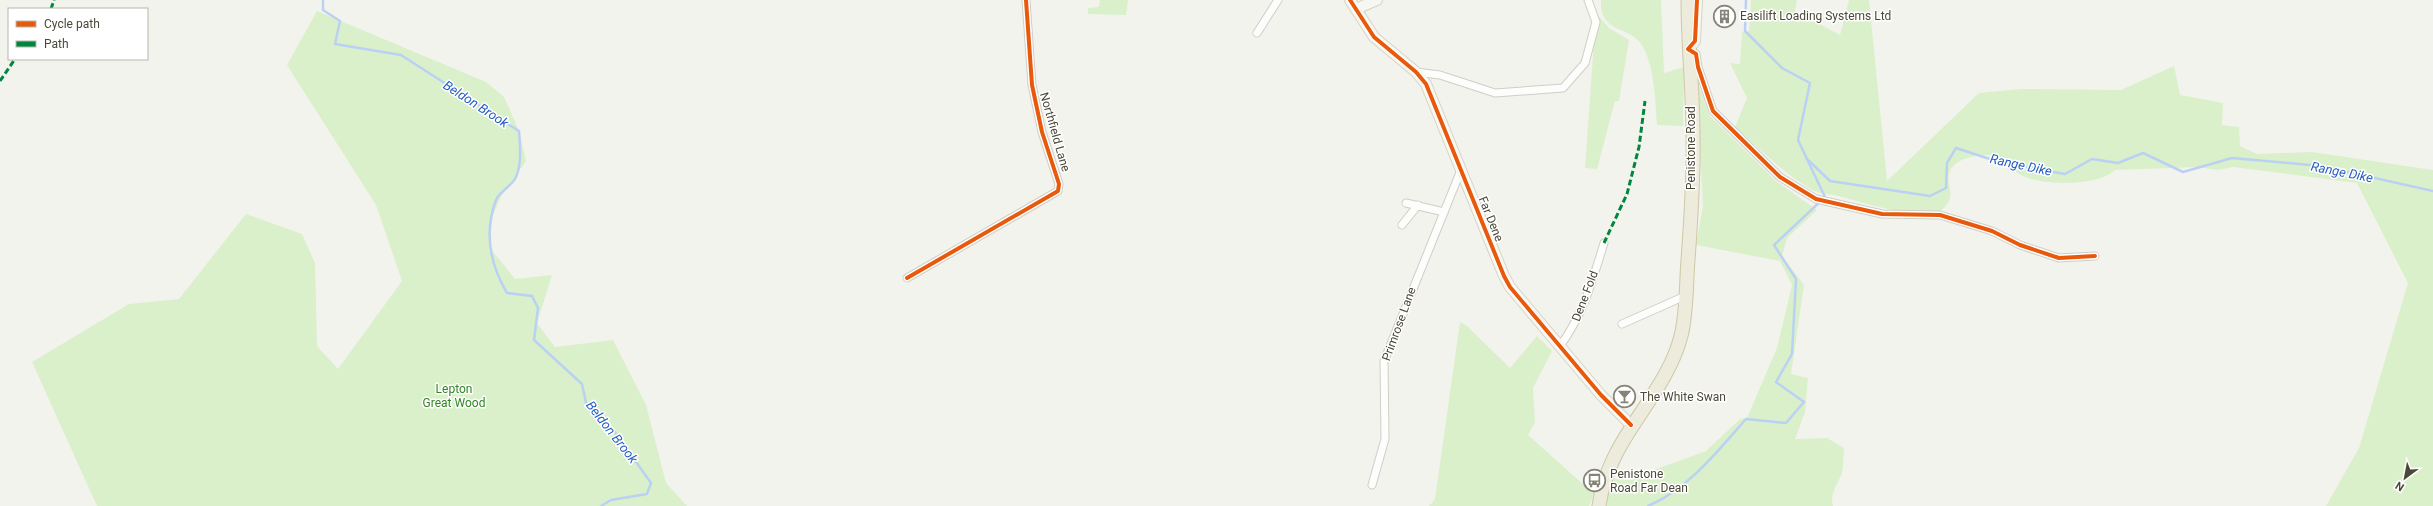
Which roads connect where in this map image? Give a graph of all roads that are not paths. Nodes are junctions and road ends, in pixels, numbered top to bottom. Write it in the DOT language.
graph roads {
  1 [pos="1026,0"];
  2 [pos="1278,0"];
  3 [pos="1350,0"];
  4 [pos="1376,0"];
  5 [pos="1588,0"];
  6 [pos="1688,0"];
  7 [pos="1697,0"];
  8 [pos="1356,9"];
  9 [pos="1257,33"];
  10 [pos="1688,49"];
  11 [pos="1416,72"];
  12 [pos="1461,170"];
  13 [pos="1406,203"];
  14 [pos="1418,206"];
  15 [pos="1444,212"];
  16 [pos="1402,225"];
  17 [pos="1604,243"];
  18 [pos="2095,256"];
  19 [pos="907,278"];
  20 [pos="1685,296"];
  21 [pos="1622,324"];
  22 [pos="1560,346"];
  23 [pos="1631,425"];
  24 [pos="1372,485"];
  25 [pos="1599,506"];
  1 -- 19 [label="street, Northfield Lane"];
  2 -- 9 [label="street"];
  3 -- 8 [label="street, Far Dene"];
  4 -- 8 [label="street"];
  5 -- 11 [label="street"];
  6 -- 10 [label="highway, Penistone Road"];
  7 -- 10 [label="street"];
  8 -- 11 [label="street, Far Dene"];
  10 -- 18 [label="street"];
  10 -- 20 [label="highway, Penistone Road"];
  11 -- 12 [label="street, Far Dene"];
  12 -- 15 [label="street, Primrose Lane"];
  12 -- 22 [label="street, Far Dene"];
  13 -- 14 [label="street"];
  14 -- 15 [label="street"];
  14 -- 16 [label="street"];
  15 -- 24 [label="street, Primrose Lane"];
  17 -- 22 [label="street, Dene Fold"];
  20 -- 21 [label="street"];
  20 -- 23 [label="highway, Penistone Road"];
  22 -- 23 [label="street, Far Dene"];
  23 -- 25 [label="highway, Penistone Road"];
}
